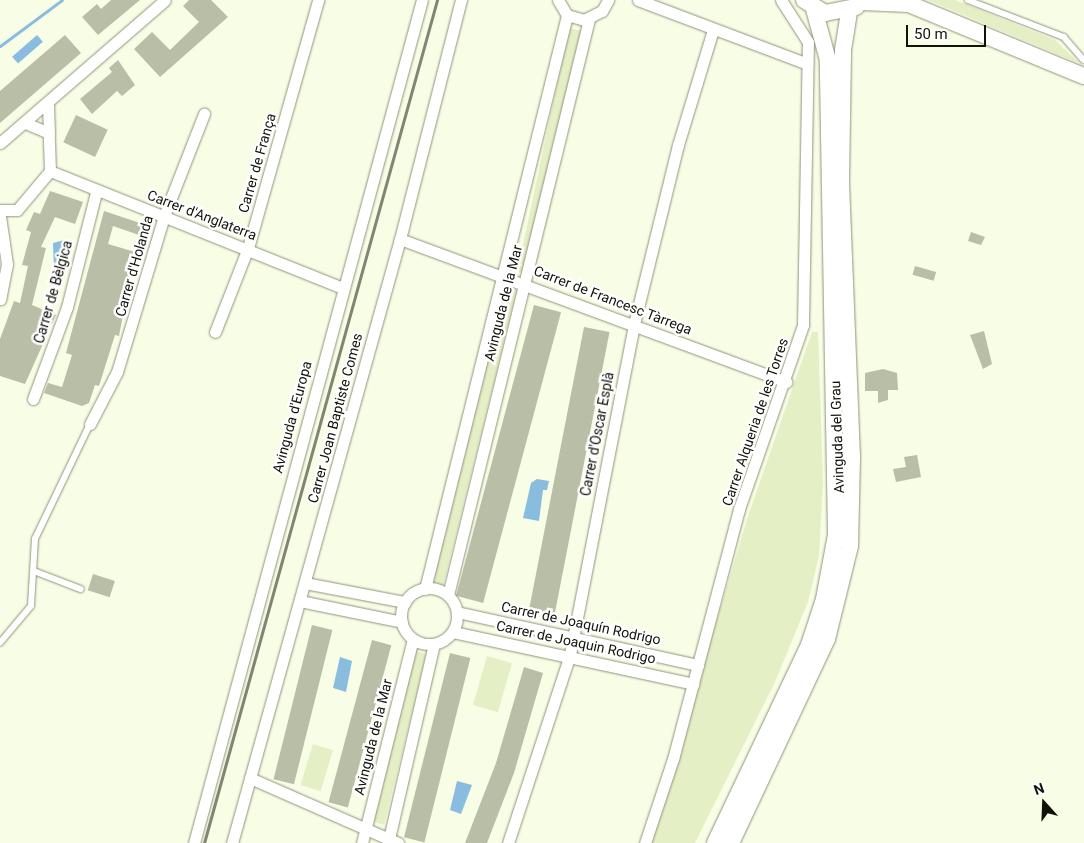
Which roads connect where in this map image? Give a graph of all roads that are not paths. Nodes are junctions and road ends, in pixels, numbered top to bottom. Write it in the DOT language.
graph roads {
  1 [pos="165,0"];
  2 [pos="318,0"];
  3 [pos="422,0"];
  4 [pos="461,0"];
  5 [pos="558,0"];
  6 [pos="608,0"];
  7 [pos="638,0"];
  8 [pos="781,0"];
  9 [pos="968,0"];
  10 [pos="906,2"];
  11 [pos="809,4"];
  12 [pos="859,4"];
  13 [pos="567,15"];
  14 [pos="589,19"];
  15 [pos="713,30"];
  16 [pos="1084,60"];
  17 [pos="807,64"];
  18 [pos="1084,76"];
  19 [pos="48,105"];
  20 [pos="204,114"];
  21 [pos="26,124"];
  22 [pos="49,133"];
  23 [pos="0,143"];
  24 [pos="50,171"];
  25 [pos="96,192"];
  26 [pos="0,210"];
  27 [pos="17,210"];
  28 [pos="0,216"];
  29 [pos="164,216"];
  30 [pos="3,229"];
  31 [pos="400,239"];
  32 [pos="248,248"];
  33 [pos="501,273"];
  34 [pos="523,282"];
  35 [pos="342,288"];
  36 [pos="0,299"];
  37 [pos="634,324"];
  38 [pos="216,332"];
  39 [pos="786,382"];
  40 [pos="33,399"];
  41 [pos="90,424"];
  42 [pos="34,571"];
  43 [pos="305,583"];
  44 [pos="80,589"];
  45 [pos="425,589"];
  46 [pos="448,595"];
  47 [pos="300,601"];
  48 [pos="405,602"];
  49 [pos="457,612"];
  50 [pos="402,622"];
  51 [pos="452,632"];
  52 [pos="574,636"];
  53 [pos="413,639"];
  54 [pos="0,643"];
  55 [pos="434,644"];
  56 [pos="570,654"];
  57 [pos="698,665"];
  58 [pos="694,684"];
  59 [pos="250,778"];
  60 [pos="365,829"];
  61 [pos="392,842"];
  62 [pos="194,843"];
  63 [pos="232,843"];
  64 [pos="362,843"];
  65 [pos="508,843"];
  66 [pos="645,843"];
  67 [pos="715,843"];
  68 [pos="731,843"];
  1 -- 19 [label="street"];
  2 -- 32 [label="street, Carrer de França"];
  3 -- 35 [label="street, Avinguda d'Europa"];
  4 -- 31 [label="street, Carrer Joan Baptiste Comes"];
  5 -- 13 [label="street"];
  6 -- 14 [label="street"];
  7 -- 15 [label="street"];
  8 -- 17 [label="street"];
  9 -- 16 [label="lane"];
  10 -- 12 [label="main road"];
  10 -- 18 [label="main road"];
  11 -- 12 [label="main road"];
  11 -- 67 [label="main road, Avinguda del Grau"];
  12 -- 68 [label="main road, Avinguda del Grau"];
  13 -- 14 [label="street"];
  13 -- 33 [label="street, Avinguda de la Mar"];
  14 -- 34 [label="street, Avinguda de la Mar"];
  15 -- 17 [label="street"];
  15 -- 37 [label="street, Carrer d'Oscar Esplà"];
  17 -- 39 [label="street, Carrer Alqueria de les Torres"];
  19 -- 21 [label="street"];
  19 -- 22 [label="street"];
  20 -- 29 [label="street, Carrer d'Holanda"];
  21 -- 22 [label="street"];
  21 -- 23 [label="street"];
  22 -- 24 [label="street"];
  24 -- 25 [label="street, Carrer d'Anglaterra"];
  24 -- 27 [label="street"];
  25 -- 29 [label="street, Carrer d'Anglaterra"];
  25 -- 40 [label="street, Carrer de Bèlgica"];
  26 -- 27 [label="street"];
  27 -- 30 [label="street"];
  28 -- 30 [label="street"];
  29 -- 32 [label="street, Carrer d'Anglaterra"];
  29 -- 41 [label="street, Carrer d'Holanda"];
  30 -- 36 [label="street"];
  31 -- 33 [label="street, Carrer de Francesc Tàrrega"];
  31 -- 43 [label="street, Carrer Joan Baptiste Comes"];
  32 -- 35 [label="street, Carrer d'Anglaterra"];
  32 -- 38 [label="street, Carrer de França"];
  33 -- 34 [label="street, Carrer de Francesc Tàrrega"];
  33 -- 45 [label="street, Avinguda de la Mar"];
  34 -- 37 [label="street, Carrer de Francesc Tàrrega"];
  34 -- 46 [label="street, Avinguda de la Mar"];
  35 -- 62 [label="street, Avinguda d'Europa"];
  37 -- 39 [label="street, Carrer de Francesc Tàrrega"];
  37 -- 52 [label="street, Carrer d'Oscar Esplà"];
  39 -- 57 [label="street, Carrer Alqueria de les Torres"];
  41 -- 42 [label="lane"];
  42 -- 44 [label="lane"];
  42 -- 54 [label="lane"];
  43 -- 47 [label="street, Carrer Joan Baptiste Comes"];
  43 -- 48 [label="street"];
  45 -- 46 [label="street"];
  45 -- 48 [label="street"];
  46 -- 49 [label="street"];
  47 -- 50 [label="street"];
  47 -- 59 [label="street, Carrer Joan Baptiste Comes"];
  48 -- 50 [label="street"];
  49 -- 51 [label="street"];
  49 -- 52 [label="street, Carrer de Joaquín Rodrigo"];
  50 -- 53 [label="street"];
  51 -- 55 [label="street"];
  51 -- 56 [label="street, Carrer de Joaquin Rodrigo"];
  52 -- 56 [label="street, Carrer d'Oscar Esplà"];
  52 -- 57 [label="street, Carrer de Joaquín Rodrigo"];
  53 -- 55 [label="street"];
  53 -- 60 [label="street, Avinguda de la Mar"];
  55 -- 61 [label="street"];
  56 -- 58 [label="street, Carrer de Joaquin Rodrigo"];
  56 -- 65 [label="street, Carrer d'Oscar Esplà"];
  57 -- 58 [label="street, Carrer Alqueria de les Torres"];
  58 -- 66 [label="street"];
  59 -- 60 [label="street"];
  59 -- 63 [label="street, Carrer Joan Baptiste Comes"];
  60 -- 61 [label="street"];
  60 -- 64 [label="street, Avinguda de la Mar"];
}
